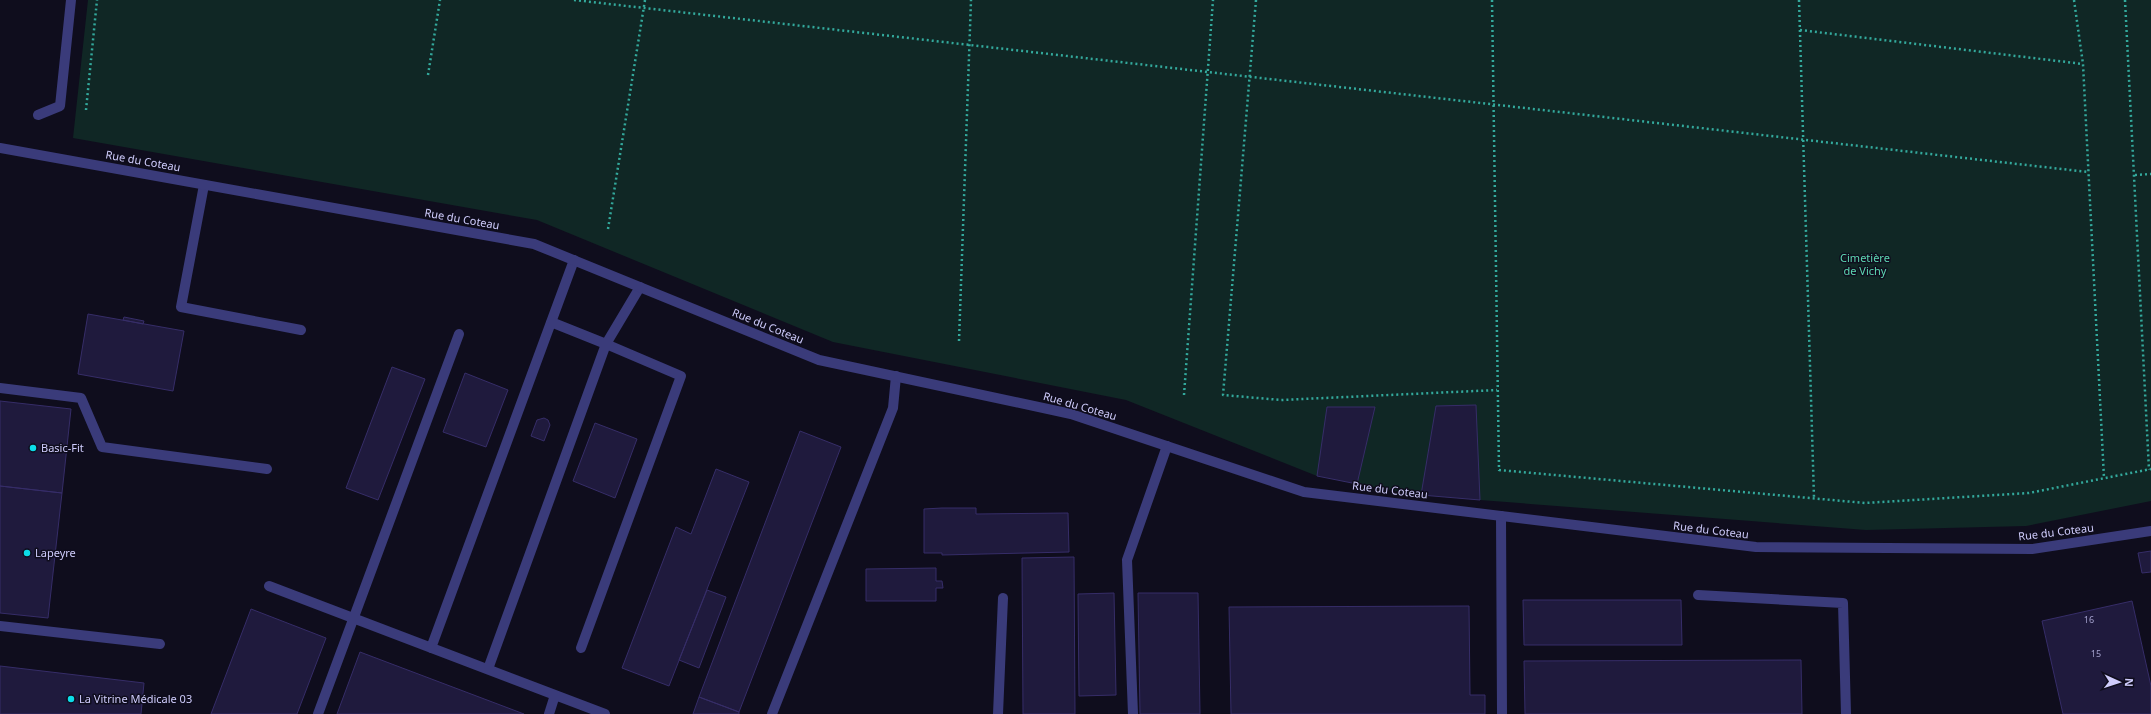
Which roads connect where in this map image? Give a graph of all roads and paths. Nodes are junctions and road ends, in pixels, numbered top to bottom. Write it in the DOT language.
graph roads {
  1 [pos="71,0"];
  2 [pos="97,0"];
  3 [pos="440,0"];
  4 [pos="574,0"];
  5 [pos="645,0"];
  6 [pos="971,0"];
  7 [pos="1213,0"];
  8 [pos="1256,0"];
  9 [pos="1492,0"];
  10 [pos="1799,0"];
  11 [pos="2074,0"];
  12 [pos="2125,0"];
  13 [pos="644,8"];
  14 [pos="1800,30"];
  15 [pos="970,45"];
  16 [pos="2083,64"];
  17 [pos="1207,72"];
  18 [pos="428,75"];
  19 [pos="1249,77"];
  20 [pos="1494,104"];
  21 [pos="86,110"];
  22 [pos="38,115"];
  23 [pos="1803,139"];
  24 [pos="0,148"];
  25 [pos="2088,172"];
  26 [pos="2151,174"];
  27 [pos="2135,175"];
  28 [pos="204,185"];
  29 [pos="608,229"];
  30 [pos="574,260"];
  31 [pos="640,287"];
  32 [pos="551,322"];
  33 [pos="301,330"];
  34 [pos="459,334"];
  35 [pos="959,341"];
  36 [pos="606,344"];
  37 [pos="896,376"];
  38 [pos="0,388"];
  39 [pos="1498,390"];
  40 [pos="1184,395"];
  41 [pos="1167,446"];
  42 [pos="267,469"];
  43 [pos="2150,469"];
  44 [pos="2104,479"];
  45 [pos="1814,498"];
  46 [pos="1501,516"];
  47 [pos="2151,531"];
  48 [pos="269,586"];
  49 [pos="1698,595"];
  50 [pos="1003,598"];
  51 [pos="354,618"];
  52 [pos="0,626"];
  53 [pos="160,644"];
  54 [pos="431,648"];
  55 [pos="581,648"];
  56 [pos="488,670"];
  57 [pos="555,695"];
  58 [pos="318,714"];
  59 [pos="549,714"];
  60 [pos="605,714"];
  61 [pos="772,714"];
  62 [pos="998,714"];
  63 [pos="1133,714"];
  64 [pos="1502,714"];
  65 [pos="1846,714"];
  1 -- 22 [label="street"];
  2 -- 21 [label="path"];
  3 -- 18 [label="path"];
  4 -- 13 [label="path"];
  5 -- 13 [label="path"];
  6 -- 15 [label="path"];
  7 -- 17 [label="path"];
  8 -- 19 [label="path"];
  9 -- 20 [label="path"];
  10 -- 14 [label="path"];
  11 -- 16 [label="path"];
  12 -- 27 [label="path"];
  13 -- 15 [label="path"];
  13 -- 29 [label="path"];
  14 -- 16 [label="path"];
  14 -- 23 [label="path"];
  15 -- 17 [label="path"];
  15 -- 35 [label="path"];
  16 -- 25 [label="path"];
  17 -- 19 [label="path"];
  17 -- 40 [label="path"];
  19 -- 20 [label="path"];
  19 -- 39 [label="path"];
  20 -- 23 [label="path"];
  20 -- 39 [label="path"];
  23 -- 25 [label="path"];
  23 -- 45 [label="path"];
  24 -- 28 [label="street, Rue du Coteau"];
  25 -- 44 [label="path"];
  26 -- 27 [label="path"];
  27 -- 43 [label="path"];
  28 -- 30 [label="street, Rue du Coteau"];
  28 -- 33 [label="street"];
  30 -- 31 [label="street, Rue du Coteau"];
  30 -- 32 [label="street"];
  31 -- 36 [label="street"];
  31 -- 37 [label="street, Rue du Coteau"];
  32 -- 36 [label="street"];
  32 -- 54 [label="street"];
  34 -- 51 [label="street"];
  36 -- 55 [label="street"];
  36 -- 56 [label="street"];
  37 -- 41 [label="street, Rue du Coteau"];
  37 -- 61 [label="street"];
  38 -- 42 [label="street"];
  39 -- 45 [label="path"];
  41 -- 46 [label="street, Rue du Coteau"];
  41 -- 63 [label="street"];
  43 -- 44 [label="path"];
  44 -- 45 [label="path"];
  46 -- 47 [label="street, Rue du Coteau"];
  46 -- 64 [label="street"];
  48 -- 51 [label="street"];
  49 -- 65 [label="street"];
  50 -- 62 [label="street"];
  51 -- 54 [label="street"];
  51 -- 58 [label="street"];
  52 -- 53 [label="street"];
  54 -- 56 [label="street"];
  56 -- 57 [label="street"];
  57 -- 59 [label="street"];
  57 -- 60 [label="street"];
}
